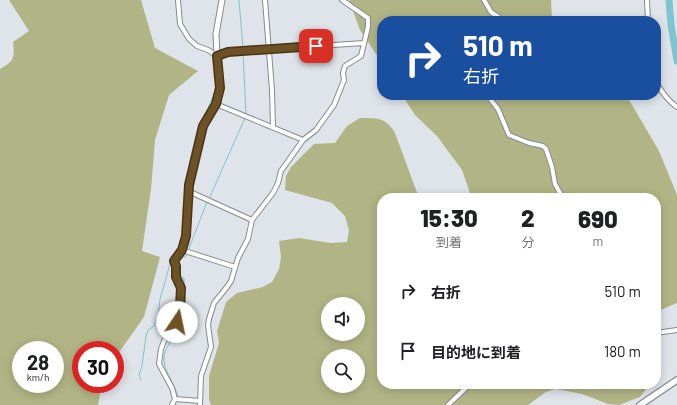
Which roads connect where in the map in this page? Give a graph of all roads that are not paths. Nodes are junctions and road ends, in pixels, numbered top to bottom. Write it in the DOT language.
graph roads {
  1 [pos="178,0"];
  2 [pos="222,0"];
  3 [pos="265,0"];
  4 [pos="342,0"];
  5 [pos="484,0"];
  6 [pos="647,0"];
  7 [pos="497,16"];
  8 [pos="648,16"];
  9 [pos="364,43"];
  10 [pos="269,50"];
  11 [pos="217,56"];
  12 [pos="661,91"];
  13 [pos="491,100"];
  14 [pos="216,104"];
  15 [pos="677,107"];
  16 [pos="273,127"];
  17 [pos="303,140"];
  18 [pos="188,191"];
  19 [pos="561,193"];
  20 [pos="252,220"];
  21 [pos="182,250"];
  22 [pos="235,267"];
  23 [pos="677,330"];
  24 [pos="661,332"];
  25 [pos="677,380"];
  26 [pos="465,389"];
  27 [pos="175,399"];
  28 [pos="200,403"];
  29 [pos="172,405"];
  30 [pos="448,405"];
  31 [pos="640,405"];
  1 -- 11 [label="street"];
  2 -- 11 [label="street"];
  3 -- 10 [label="street"];
  4 -- 9 [label="street"];
  5 -- 7 [label="street"];
  6 -- 8 [label="street"];
  9 -- 10 [label="street"];
  9 -- 17 [label="street"];
  10 -- 11 [label="street"];
  10 -- 16 [label="street"];
  11 -- 14 [label="street"];
  12 -- 15 [label="street"];
  13 -- 19 [label="street"];
  14 -- 16 [label="street"];
  14 -- 18 [label="street"];
  16 -- 17 [label="street"];
  17 -- 20 [label="street"];
  18 -- 20 [label="street"];
  18 -- 21 [label="street"];
  20 -- 22 [label="street"];
  21 -- 22 [label="street"];
  21 -- 27 [label="street"];
  22 -- 28 [label="street"];
  23 -- 24 [label="street"];
  25 -- 31 [label="main road"];
  26 -- 30 [label="street"];
  27 -- 28 [label="street"];
  27 -- 29 [label="street"];
}
